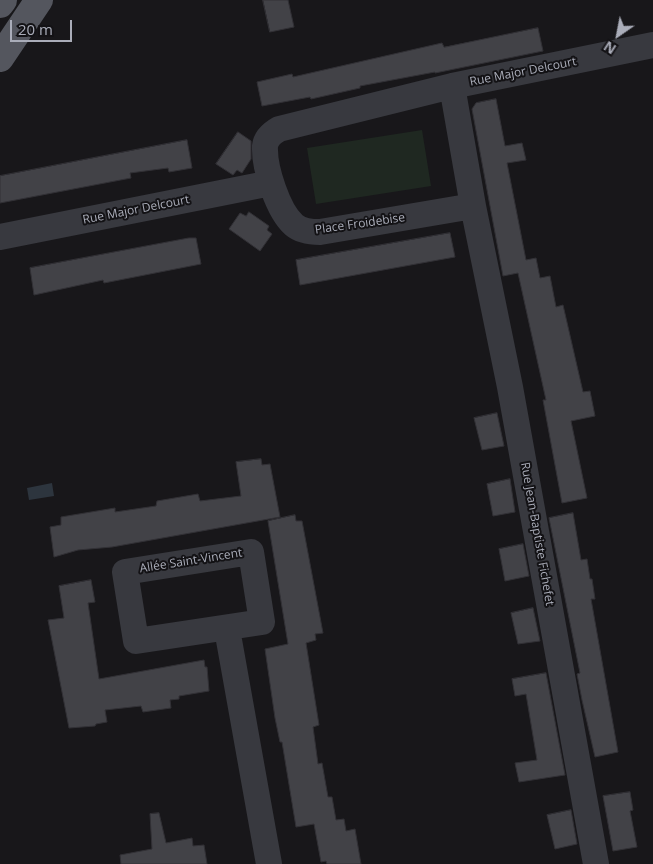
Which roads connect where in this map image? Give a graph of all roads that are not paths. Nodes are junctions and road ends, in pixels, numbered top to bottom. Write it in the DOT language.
graph roads {
  1 [pos="3,0"];
  2 [pos="39,0"];
  3 [pos="0,4"];
  4 [pos="653,45"];
  5 [pos="0,58"];
  6 [pos="452,86"];
  7 [pos="271,183"];
  8 [pos="473,206"];
  9 [pos="0,237"];
  10 [pos="227,628"];
  11 [pos="269,864"];
  12 [pos="596,864"];
  1 -- 3 [label="main road"];
  2 -- 5 [label="main road"];
  4 -- 6 [label="street, Rue Major Delcourt"];
  6 -- 7 [label="street, Place Froidebise"];
  6 -- 8 [label="street"];
  7 -- 8 [label="street, Place Froidebise"];
  7 -- 9 [label="street, Rue Major Delcourt"];
  8 -- 12 [label="street, Rue Jean-Baptiste Fichefet"];
  10 -- 10 [label="street, Allée Saint-Vincent"];
  10 -- 11 [label="street"];
}
